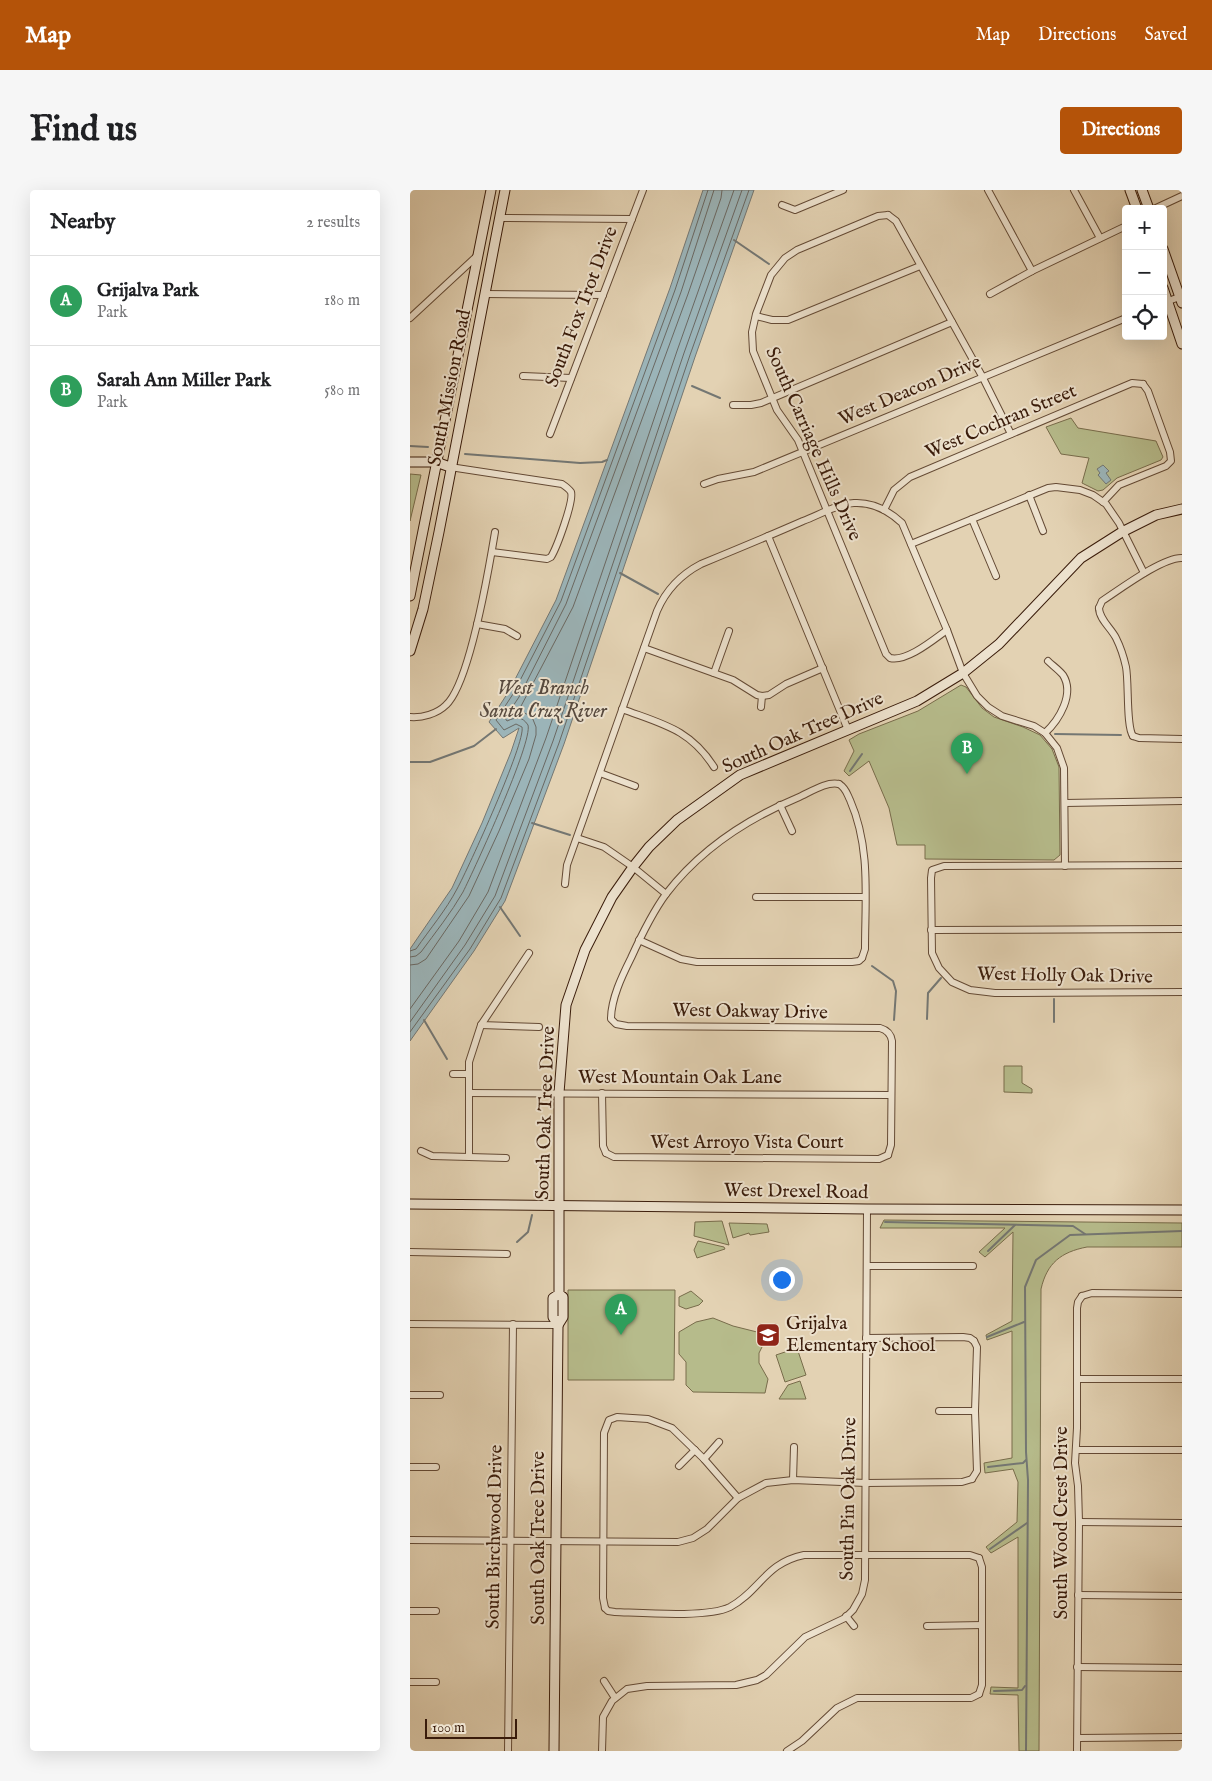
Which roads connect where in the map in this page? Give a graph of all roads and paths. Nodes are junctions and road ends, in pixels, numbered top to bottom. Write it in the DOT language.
graph roads {
  1 [pos="491,190"];
  2 [pos="505,190"];
  3 [pos="643,190"];
  4 [pos="843,190"];
  5 [pos="988,190"];
  6 [pos="1074,190"];
  7 [pos="1130,190"];
  8 [pos="1142,190"];
  9 [pos="1182,196"];
  10 [pos="782,205"];
  11 [pos="1135,205"];
  12 [pos="1148,205"];
  13 [pos="1163,205"];
  14 [pos="500,218"];
  15 [pos="632,219"];
  16 [pos="1122,228"];
  17 [pos="1100,238"];
  18 [pos="1163,250"];
  19 [pos="478,252"];
  20 [pos="494,252"];
  21 [pos="920,266"];
  22 [pos="1032,271"];
  23 [pos="485,294"];
  24 [pos="990,294"];
  25 [pos="603,295"];
  26 [pos="1181,298"];
  27 [pos="1167,302"];
  28 [pos="1167,307"];
  29 [pos="756,316"];
  30 [pos="410,318"];
  31 [pos="1122,320"];
  32 [pos="952,322"];
  33 [pos="1182,344"];
  34 [pos="523,376"];
  35 [pos="982,376"];
  36 [pos="571,378"];
  37 [pos="772,398"];
  38 [pos="733,405"];
  39 [pos="550,434"];
  40 [pos="1011,434"];
  41 [pos="803,452"];
  42 [pos="410,462"];
  43 [pos="436,462"];
  44 [pos="450,467"];
  45 [pos="704,484"];
  46 [pos="1029,495"];
  47 [pos="1103,502"];
  48 [pos="1182,509"];
  49 [pos="884,510"];
  50 [pos="827,512"];
  51 [pos="972,519"];
  52 [pos="1120,528"];
  53 [pos="1043,531"];
  54 [pos="496,532"];
  55 [pos="768,536"];
  56 [pos="912,544"];
  57 [pos="492,552"];
  58 [pos="1182,558"];
  59 [pos="1144,573"];
  60 [pos="996,576"];
  61 [pos="410,596"];
  62 [pos="477,624"];
  63 [pos="948,630"];
  64 [pos="729,631"];
  65 [pos="413,632"];
  66 [pos="517,636"];
  67 [pos="644,648"];
  68 [pos="410,651"];
  69 [pos="1048,661"];
  70 [pos="823,668"];
  71 [pos="714,673"];
  72 [pos="964,673"];
  73 [pos="762,696"];
  74 [pos="761,707"];
  75 [pos="622,710"];
  76 [pos="410,717"];
  77 [pos="848,730"];
  78 [pos="1045,733"];
  79 [pos="1182,739"];
  80 [pos="714,767"];
  81 [pos="600,773"];
  82 [pos="635,786"];
  83 [pos="1182,801"];
  84 [pos="1065,803"];
  85 [pos="780,805"];
  86 [pos="792,831"];
  87 [pos="577,838"];
  88 [pos="1182,865"];
  89 [pos="1065,866"];
  90 [pos="633,867"];
  91 [pos="565,884"];
  92 [pos="666,894"];
  93 [pos="865,896"];
  94 [pos="756,897"];
  95 [pos="1182,929"];
  96 [pos="931,930"];
  97 [pos="639,940"];
  98 [pos="529,953"];
  99 [pos="1182,992"];
  100 [pos="481,1025"];
  101 [pos="539,1027"];
  102 [pos="453,1074"];
  103 [pos="469,1074"];
  104 [pos="468,1092"];
  105 [pos="559,1092"];
  106 [pos="602,1093"];
  107 [pos="891,1095"];
  108 [pos="421,1151"];
  109 [pos="468,1156"];
  110 [pos="506,1158"];
  111 [pos="410,1204"];
  112 [pos="559,1206"];
  113 [pos="867,1209"];
  114 [pos="1182,1210"];
  115 [pos="410,1252"];
  116 [pos="507,1254"];
  117 [pos="867,1266"];
  118 [pos="973,1266"];
  119 [pos="1182,1294"];
  120 [pos="410,1324"];
  121 [pos="513,1324"];
  122 [pos="558,1324"];
  123 [pos="866,1338"];
  124 [pos="1077,1379"];
  125 [pos="1182,1379"];
  126 [pos="410,1395"];
  127 [pos="440,1395"];
  128 [pos="938,1411"];
  129 [pos="975,1411"];
  130 [pos="719,1442"];
  131 [pos="794,1447"];
  132 [pos="694,1450"];
  133 [pos="1077,1450"];
  134 [pos="1182,1450"];
  135 [pos="704,1459"];
  136 [pos="679,1466"];
  137 [pos="410,1467"];
  138 [pos="436,1467"];
  139 [pos="793,1480"];
  140 [pos="866,1482"];
  141 [pos="738,1498"];
  142 [pos="1079,1522"];
  143 [pos="1182,1523"];
  144 [pos="410,1540"];
  145 [pos="604,1540"];
  146 [pos="510,1541"];
  147 [pos="556,1541"];
  148 [pos="865,1554"];
  149 [pos="1078,1595"];
  150 [pos="1182,1596"];
  151 [pos="410,1611"];
  152 [pos="436,1611"];
  153 [pos="846,1616"];
  154 [pos="982,1625"];
  155 [pos="854,1626"];
  156 [pos="926,1626"];
  157 [pos="1077,1667"];
  158 [pos="1182,1668"];
  159 [pos="604,1681"];
  160 [pos="410,1682"];
  161 [pos="436,1682"];
  162 [pos="615,1698"];
  163 [pos="1182,1737"];
  164 [pos="1078,1738"];
  165 [pos="508,1751"];
  166 [pos="554,1751"];
  167 [pos="602,1751"];
  168 [pos="787,1751"];
  169 [pos="1077,1751"];
  1 -- 19 [label="street, South Mission Road"];
  2 -- 14 [label="street, South Mission Road"];
  3 -- 15 [label="street, South Fox Trot Drive"];
  4 -- 10 [label="street"];
  5 -- 22 [label="street"];
  6 -- 17 [label="street"];
  7 -- 11 [label="street"];
  8 -- 12 [label="street"];
  9 -- 13 [label="street"];
  14 -- 15 [label="street"];
  14 -- 20 [label="street, South Mission Road"];
  15 -- 25 [label="street, South Fox Trot Drive"];
  16 -- 17 [label="street"];
  17 -- 22 [label="street"];
  18 -- 26 [label="street"];
  19 -- 20 [label="street"];
  19 -- 30 [label="street"];
  19 -- 43 [label="street, South Mission Road"];
  20 -- 23 [label="street, South Mission Road"];
  21 -- 29 [label="street"];
  21 -- 29 [label="street, South Carriage Hills Drive"];
  21 -- 32 [label="street"];
  22 -- 24 [label="street"];
  23 -- 25 [label="street"];
  23 -- 44 [label="street, South Mission Road"];
  25 -- 36 [label="street, South Fox Trot Drive"];
  26 -- 27 [label="street"];
  28 -- 33 [label="street"];
  29 -- 37 [label="street, South Carriage Hills Drive"];
  31 -- 35 [label="street, West Deacon Drive"];
  32 -- 35 [label="street"];
  32 -- 37 [label="street"];
  34 -- 36 [label="street"];
  35 -- 40 [label="street"];
  35 -- 41 [label="street, West Deacon Drive"];
  36 -- 39 [label="street, South Fox Trot Drive"];
  37 -- 38 [label="street"];
  37 -- 41 [label="street, South Carriage Hills Drive"];
  40 -- 47 [label="street, West Cochran Street"];
  40 -- 49 [label="street, West Cochran Street"];
  41 -- 45 [label="street, West Deacon Drive"];
  41 -- 50 [label="street, South Carriage Hills Drive"];
  42 -- 43 [label="street"];
  43 -- 44 [label="street"];
  43 -- 61 [label="street, South Mission Road"];
  44 -- 57 [label="street"];
  44 -- 65 [label="street, South Mission Road"];
  46 -- 47 [label="street"];
  46 -- 51 [label="street"];
  46 -- 53 [label="street"];
  47 -- 52 [label="street"];
  48 -- 52 [label="street, South Oak Tree Drive"];
  49 -- 50 [label="street"];
  49 -- 56 [label="street"];
  50 -- 55 [label="street"];
  50 -- 63 [label="street, South Carriage Hills Drive"];
  51 -- 56 [label="street"];
  51 -- 60 [label="street"];
  52 -- 59 [label="street"];
  52 -- 72 [label="street, South Oak Tree Drive"];
  54 -- 57 [label="street"];
  55 -- 67 [label="street"];
  55 -- 70 [label="street"];
  56 -- 63 [label="street"];
  57 -- 62 [label="street"];
  58 -- 59 [label="street"];
  59 -- 79 [label="street"];
  62 -- 66 [label="street"];
  62 -- 76 [label="street"];
  63 -- 72 [label="street"];
  64 -- 71 [label="street"];
  65 -- 68 [label="street, South Mission Road"];
  67 -- 71 [label="street"];
  67 -- 75 [label="street"];
  69 -- 78 [label="street"];
  70 -- 73 [label="street"];
  70 -- 77 [label="street"];
  71 -- 73 [label="street"];
  72 -- 77 [label="street, South Oak Tree Drive"];
  72 -- 78 [label="street"];
  73 -- 74 [label="street"];
  75 -- 80 [label="street"];
  75 -- 81 [label="street"];
  77 -- 90 [label="street, South Oak Tree Drive"];
  78 -- 84 [label="street"];
  81 -- 82 [label="street"];
  81 -- 87 [label="street"];
  83 -- 84 [label="street"];
  84 -- 89 [label="street"];
  85 -- 86 [label="street"];
  85 -- 92 [label="street"];
  85 -- 93 [label="street"];
  87 -- 90 [label="street"];
  87 -- 91 [label="street"];
  88 -- 89 [label="street"];
  89 -- 96 [label="street, West Holly Oak Drive"];
  90 -- 92 [label="street"];
  90 -- 105 [label="street, South Oak Tree Drive"];
  92 -- 97 [label="street"];
  93 -- 94 [label="street"];
  93 -- 97 [label="street"];
  95 -- 96 [label="street"];
  96 -- 99 [label="street, West Holly Oak Drive"];
  97 -- 107 [label="street, West Oakway Drive"];
  98 -- 100 [label="street"];
  100 -- 101 [label="street"];
  100 -- 103 [label="street"];
  102 -- 103 [label="street"];
  103 -- 104 [label="street"];
  104 -- 105 [label="street, West Mountain Oak Lane"];
  104 -- 109 [label="street"];
  105 -- 106 [label="street, West Mountain Oak Lane"];
  105 -- 112 [label="street, South Oak Tree Drive"];
  106 -- 107 [label="street, West Mountain Oak Lane"];
  106 -- 107 [label="street, West Arroyo Vista Court"];
  108 -- 109 [label="street"];
  109 -- 110 [label="street"];
  111 -- 112 [label="street, West Drexel Road"];
  112 -- 113 [label="street, West Drexel Road"];
  112 -- 122 [label="street, South Oak Tree Drive"];
  113 -- 114 [label="street, West Drexel Road"];
  113 -- 117 [label="street, South Pin Oak Drive"];
  115 -- 116 [label="street"];
  117 -- 118 [label="street"];
  117 -- 123 [label="street, South Pin Oak Drive"];
  119 -- 124 [label="street, South Wood Crest Drive"];
  120 -- 121 [label="street"];
  121 -- 122 [label="street"];
  121 -- 146 [label="street, South Birchwood Drive"];
  122 -- 147 [label="street, South Oak Tree Drive"];
  123 -- 129 [label="street"];
  123 -- 140 [label="street, South Pin Oak Drive"];
  124 -- 125 [label="street"];
  124 -- 133 [label="street, South Wood Crest Drive"];
  126 -- 127 [label="street"];
  128 -- 129 [label="street"];
  129 -- 140 [label="street"];
  130 -- 135 [label="street"];
  131 -- 139 [label="street"];
  132 -- 135 [label="street"];
  132 -- 136 [label="street"];
  132 -- 145 [label="street"];
  133 -- 134 [label="street"];
  133 -- 142 [label="street, South Wood Crest Drive"];
  135 -- 141 [label="street"];
  137 -- 138 [label="street"];
  139 -- 140 [label="street"];
  139 -- 141 [label="street"];
  140 -- 148 [label="street, South Pin Oak Drive"];
  141 -- 145 [label="street"];
  142 -- 143 [label="street"];
  142 -- 149 [label="street, South Wood Crest Drive"];
  144 -- 146 [label="street"];
  145 -- 147 [label="street"];
  145 -- 148 [label="street"];
  146 -- 147 [label="street"];
  146 -- 165 [label="street, South Birchwood Drive"];
  147 -- 166 [label="street, South Oak Tree Drive"];
  148 -- 153 [label="street, South Pin Oak Drive"];
  148 -- 154 [label="street"];
  149 -- 150 [label="street"];
  149 -- 157 [label="street, South Wood Crest Drive"];
  151 -- 152 [label="street"];
  153 -- 155 [label="street"];
  153 -- 162 [label="street, South Pin Oak Drive"];
  154 -- 156 [label="street"];
  154 -- 168 [label="street"];
  157 -- 158 [label="street"];
  157 -- 164 [label="street, South Wood Crest Drive"];
  159 -- 162 [label="street"];
  160 -- 161 [label="street"];
  162 -- 167 [label="street"];
  163 -- 164 [label="street"];
  164 -- 169 [label="street, South Wood Crest Drive"];
}
